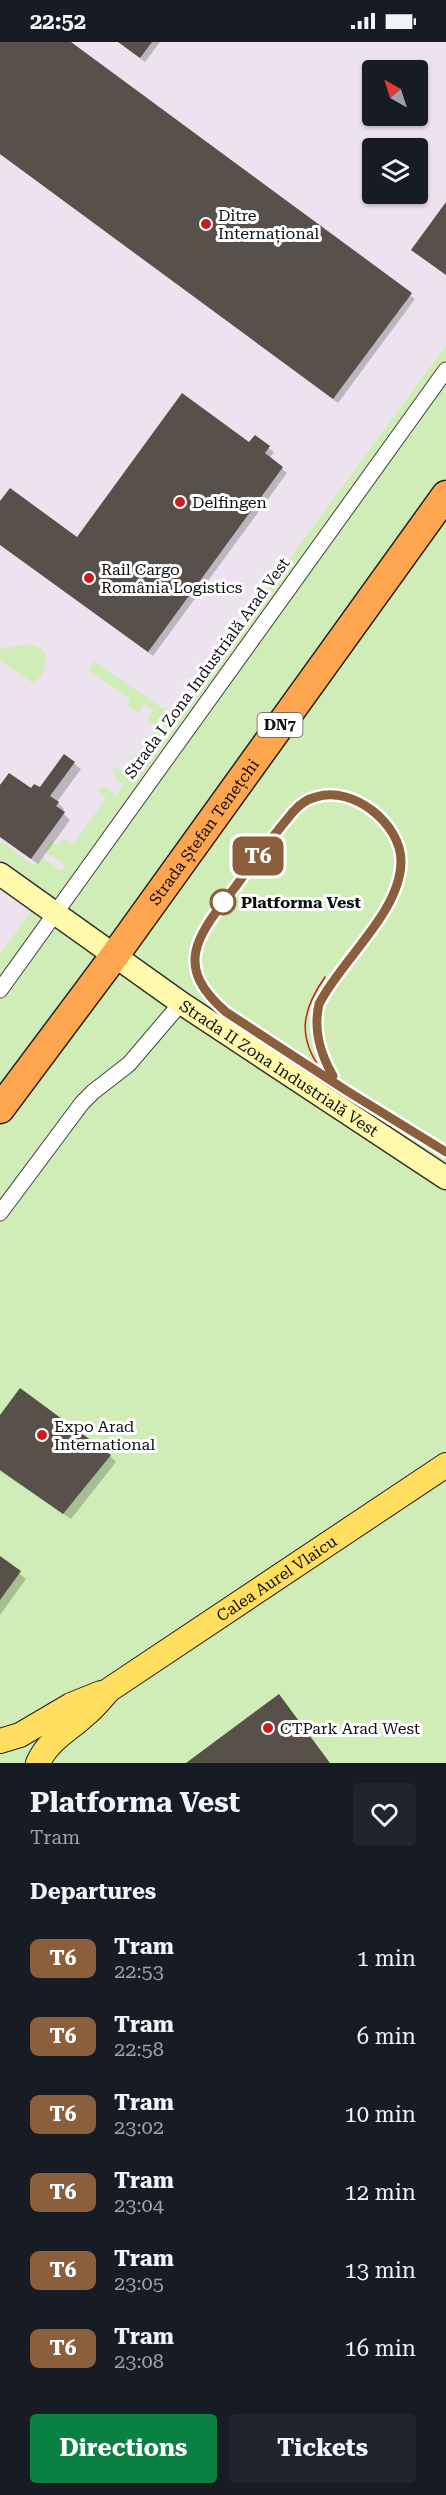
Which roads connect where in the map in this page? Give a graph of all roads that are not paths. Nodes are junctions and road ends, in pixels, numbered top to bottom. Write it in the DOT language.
graph roads {
  1 [pos="446,370"];
  2 [pos="446,495"];
  3 [pos="0,874"];
  4 [pos="57,913"];
  5 [pos="115,955"];
  6 [pos="0,990"];
  7 [pos="181,1003"];
  8 [pos="0,1109"];
  9 [pos="446,1178"];
  10 [pos="0,1213"];
  11 [pos="446,1465"];
  12 [pos="109,1690"];
  13 [pos="0,1743"];
  14 [pos="25,1763"];
  15 [pos="38,1763"];
  1 -- 4 [label="street, Strada I Zona Industrială Arad Vest"];
  2 -- 5 [label="highway, Strada Ștefan Tenețchi / DN7"];
  3 -- 4 [label="street, Strada II Zona Industrială Vest"];
  4 -- 5 [label="street, Strada II Zona Industrială Vest"];
  4 -- 6 [label="street, Strada I Zona Industrială Arad Vest"];
  5 -- 7 [label="street, Strada II Zona Industrială Vest"];
  5 -- 8 [label="highway, Strada Ștefan Tenețchi / DN7"];
  7 -- 9 [label="street, Strada II Zona Industrială Vest"];
  7 -- 10 [label="street"];
  11 -- 12 [label="main road, Calea Aurel Vlaicu"];
  12 -- 13 [label="main road"];
  12 -- 15 [label="main road"];
  13 -- 14 [label="main road"];
}
